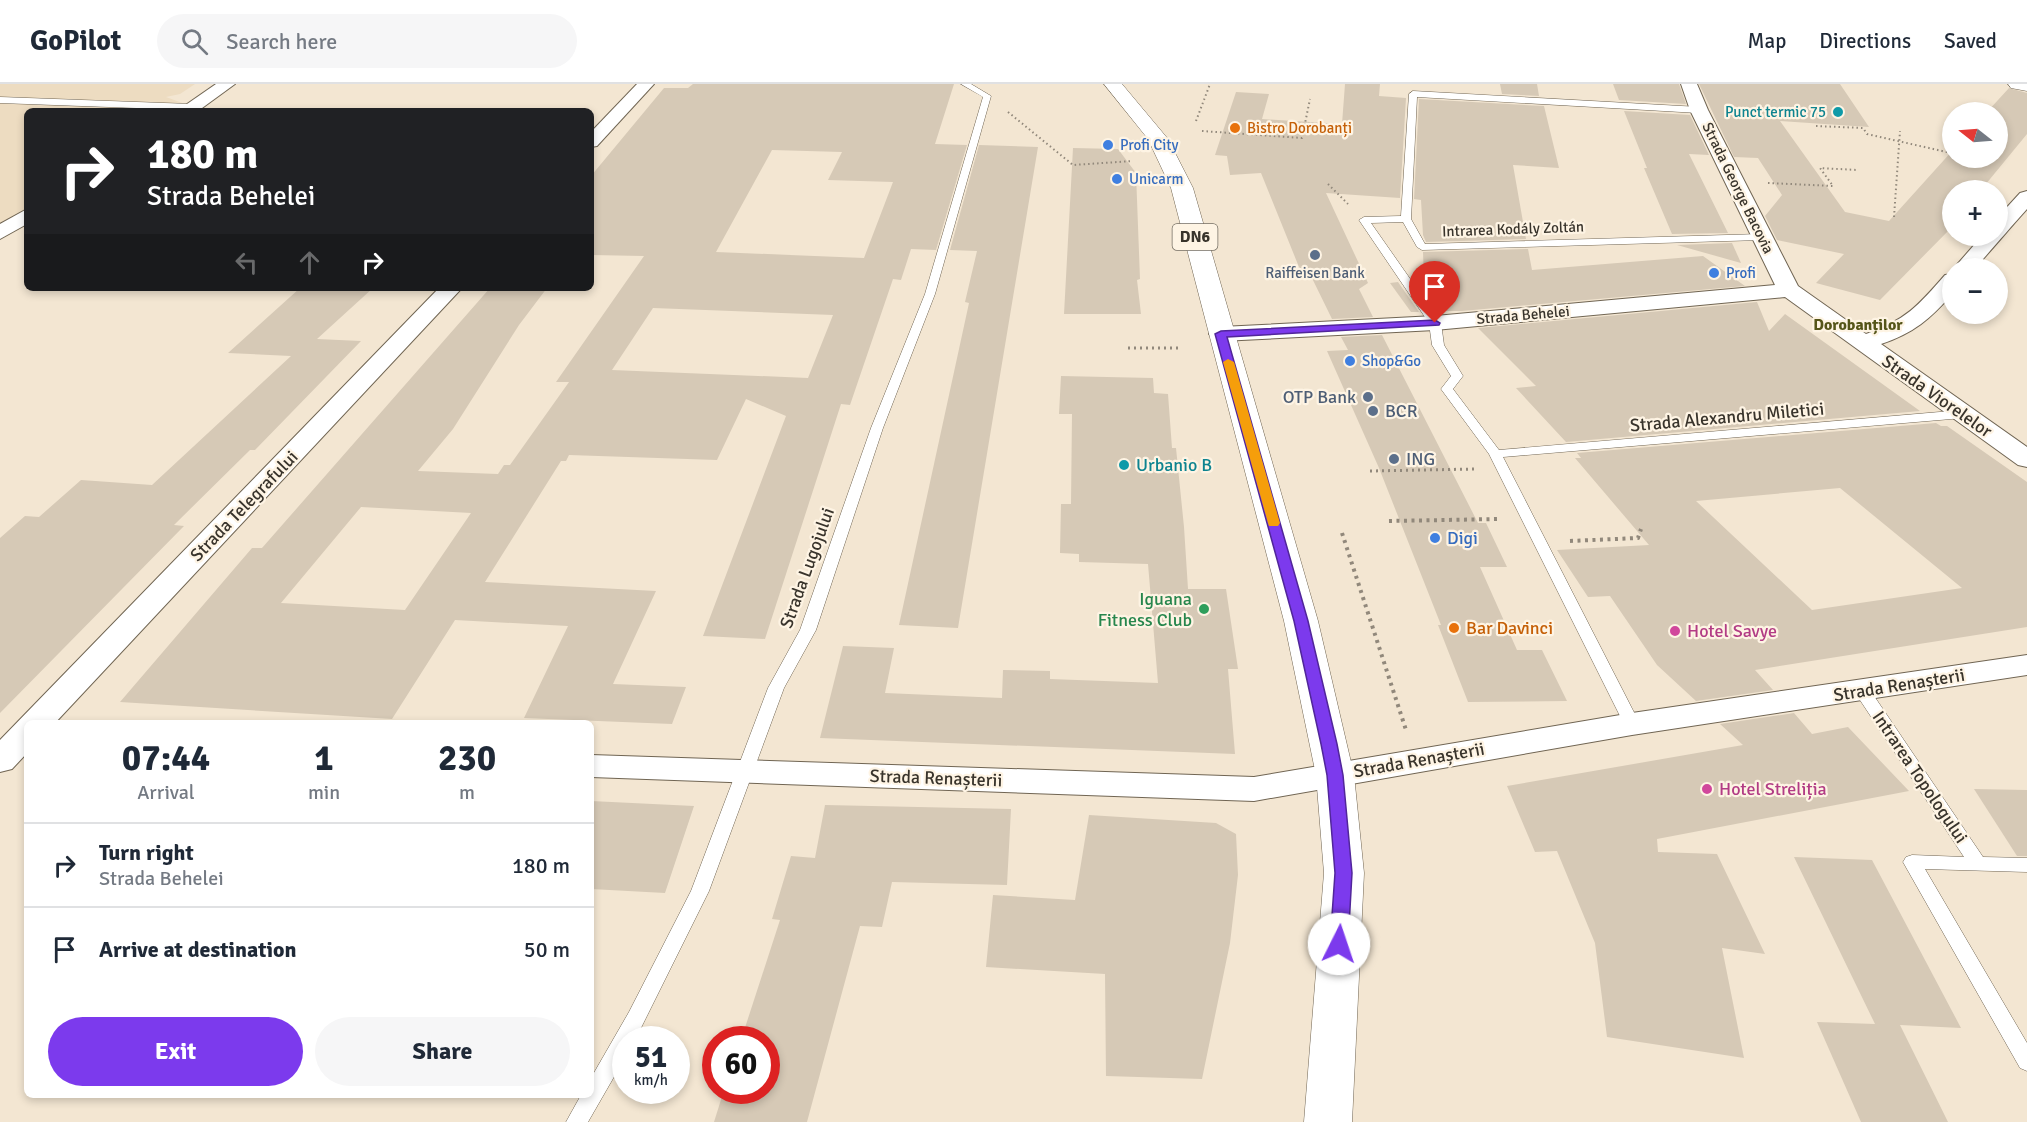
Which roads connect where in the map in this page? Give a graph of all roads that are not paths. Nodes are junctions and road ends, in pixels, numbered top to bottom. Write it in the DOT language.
graph roads {
  1 [pos="227,84"];
  2 [pos="646,84"];
  3 [pos="965,84"];
  4 [pos="1689,84"];
  5 [pos="2017,84"];
  6 [pos="2027,86"];
  7 [pos="1105,87"];
  8 [pos="0,100"];
  9 [pos="168,108"];
  10 [pos="191,108"];
  11 [pos="1699,110"];
  12 [pos="594,139"];
  13 [pos="2027,196"];
  14 [pos="24,217"];
  15 [pos="2008,218"];
  16 [pos="1406,219"];
  17 [pos="0,233"];
  18 [pos="1761,237"];
  19 [pos="1984,246"];
  20 [pos="1973,258"];
  21 [pos="1789,290"];
  22 [pos="449,291"];
  23 [pos="1942,292"];
  24 [pos="1435,323"];
  25 [pos="1221,334"];
  26 [pos="1862,344"];
  27 [pos="1963,414"];
  28 [pos="1495,454"];
  29 [pos="2027,459"];
  30 [pos="2027,665"];
  31 [pos="1862,691"];
  32 [pos="38,720"];
  33 [pos="1632,724"];
  34 [pos="594,766"];
  35 [pos="743,772"];
  36 [pos="1335,775"];
  37 [pos="1978,864"];
  38 [pos="2027,865"];
  39 [pos="2027,1062"];
  40 [pos="594,1092"];
  41 [pos="591,1098"];
  42 [pos="577,1122"];
  43 [pos="1328,1122"];
  1 -- 10 [label="street"];
  2 -- 12 [label="street"];
  3 -- 35 [label="lane, Strada Lugojului"];
  4 -- 11 [label="street, Strada George Bacovia"];
  5 -- 6 [label="main road"];
  7 -- 25 [label="main road, DN6"];
  8 -- 9 [label="lane"];
  11 -- 16 [label="lane"];
  11 -- 18 [label="street, Strada George Bacovia"];
  13 -- 15 [label="street"];
  14 -- 17 [label="street"];
  16 -- 18 [label="lane, Intrarea Kodály Zoltán"];
  16 -- 24 [label="lane"];
  18 -- 21 [label="street, Strada George Bacovia"];
  19 -- 20 [label="street"];
  21 -- 24 [label="street, Strada Behelei"];
  21 -- 26 [label="street, Strada Viorelelor"];
  22 -- 32 [label="street, Strada Telegrafului"];
  23 -- 26 [label="street"];
  24 -- 25 [label="street, Strada Behelei"];
  24 -- 28 [label="lane"];
  25 -- 36 [label="main road, DN6"];
  26 -- 27 [label="street, Strada Viorelelor"];
  27 -- 28 [label="lane, Strada Alexandru Miletici"];
  27 -- 29 [label="street, Strada Viorelelor"];
  28 -- 33 [label="lane"];
  30 -- 31 [label="street, Strada Renașterii"];
  31 -- 33 [label="street, Strada Renașterii"];
  31 -- 37 [label="lane, Intrarea Topologului"];
  33 -- 36 [label="street, Strada Renașterii"];
  34 -- 35 [label="street, Strada Renașterii"];
  35 -- 36 [label="street, Strada Renașterii"];
  35 -- 40 [label="lane, Strada Lugojului"];
  36 -- 43 [label="main road, DN6"];
  37 -- 38 [label="lane, Intrarea Topologului"];
  37 -- 39 [label="lane, Intrarea Topologului"];
  41 -- 42 [label="lane, Strada Lugojului"];
}
